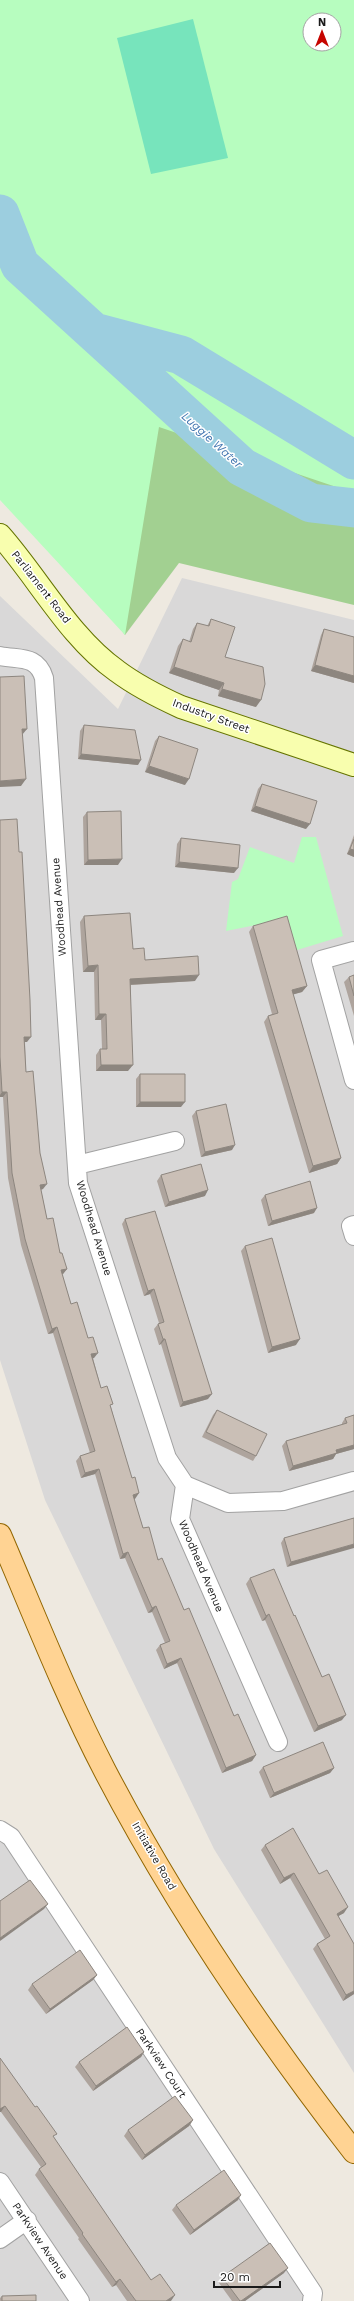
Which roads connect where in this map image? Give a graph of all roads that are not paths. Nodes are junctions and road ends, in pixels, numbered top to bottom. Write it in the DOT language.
graph roads {
  1 [pos="0,535"];
  2 [pos="83,639"];
  3 [pos="0,656"];
  4 [pos="354,765"];
  5 [pos="354,951"];
  6 [pos="354,1080"];
  7 [pos="175,1141"];
  8 [pos="77,1165"];
  9 [pos="354,1225"];
  10 [pos="354,1236"];
  11 [pos="354,1481"];
  12 [pos="186,1485"];
  13 [pos="0,1535"];
  14 [pos="278,1742"];
  15 [pos="0,1830"];
  16 [pos="354,2152"];
  17 [pos="0,2182"];
  18 [pos="27,2220"];
  19 [pos="0,2239"];
  20 [pos="80,2301"];
  21 [pos="312,2301"];
  1 -- 2 [label="main road, Parliament Road"];
  2 -- 4 [label="main road, Industry Street"];
  3 -- 8 [label="street, Woodhead Avenue"];
  5 -- 6 [label="street"];
  7 -- 8 [label="street"];
  8 -- 12 [label="street, Woodhead Avenue"];
  9 -- 10 [label="street"];
  11 -- 12 [label="street"];
  12 -- 14 [label="street, Woodhead Avenue"];
  13 -- 16 [label="main road, Initiative Road"];
  15 -- 21 [label="street, Parkview Court"];
  17 -- 18 [label="street, Parkview Avenue"];
  18 -- 19 [label="street"];
  18 -- 20 [label="street, Parkview Avenue"];
}
